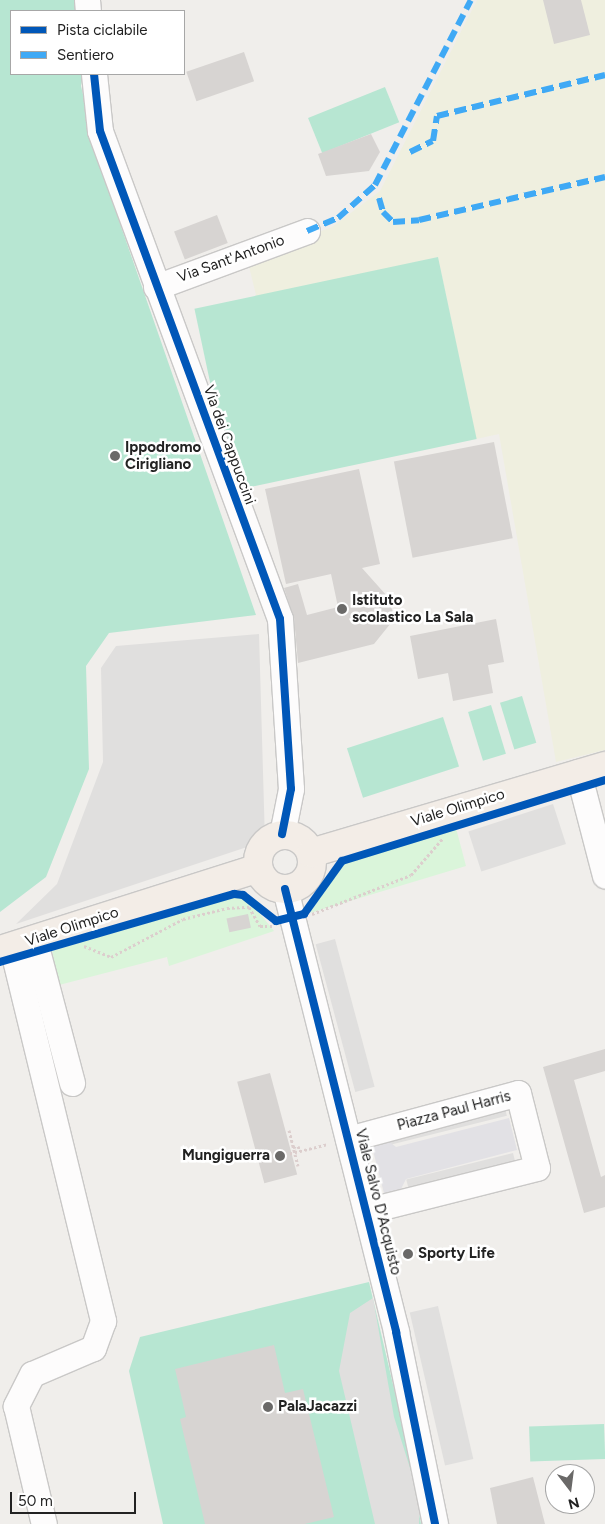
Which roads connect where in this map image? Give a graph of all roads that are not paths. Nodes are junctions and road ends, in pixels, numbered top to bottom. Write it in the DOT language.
graph roads {
  1 [pos="94,75"];
  2 [pos="306,231"];
  3 [pos="156,287"];
  4 [pos="605,766"];
  5 [pos="578,772"];
  6 [pos="596,803"];
  7 [pos="282,834"];
  8 [pos="310,852"];
  9 [pos="258,868"];
  10 [pos="605,876"];
  11 [pos="285,889"];
  12 [pos="15,945"];
  13 [pos="72,1083"];
  14 [pos="348,1139"];
  15 [pos="366,1211"];
  16 [pos="44,1524"];
  17 [pos="435,1524"];
  1 -- 3 [label="street, Via dei Cappuccini"];
  2 -- 3 [label="street, Via Sant'Antonio"];
  3 -- 7 [label="street, Via dei Cappuccini"];
  4 -- 5 [label="main road, Viale Olimpico"];
  5 -- 6 [label="street"];
  5 -- 8 [label="main road, Viale Olimpico"];
  6 -- 10 [label="street"];
  7 -- 8 [label="main road"];
  7 -- 9 [label="main road"];
  8 -- 11 [label="main road"];
  9 -- 11 [label="main road"];
  9 -- 12 [label="main road, Viale Olimpico"];
  11 -- 14 [label="street, Viale Salvo D'Acquisto"];
  12 -- 13 [label="street"];
  12 -- 16 [label="street"];
  14 -- 15 [label="street, Viale Salvo D'Acquisto"];
  14 -- 15 [label="street, Piazza Paul Harris"];
  15 -- 17 [label="street, Viale Salvo D'Acquisto"];
}
